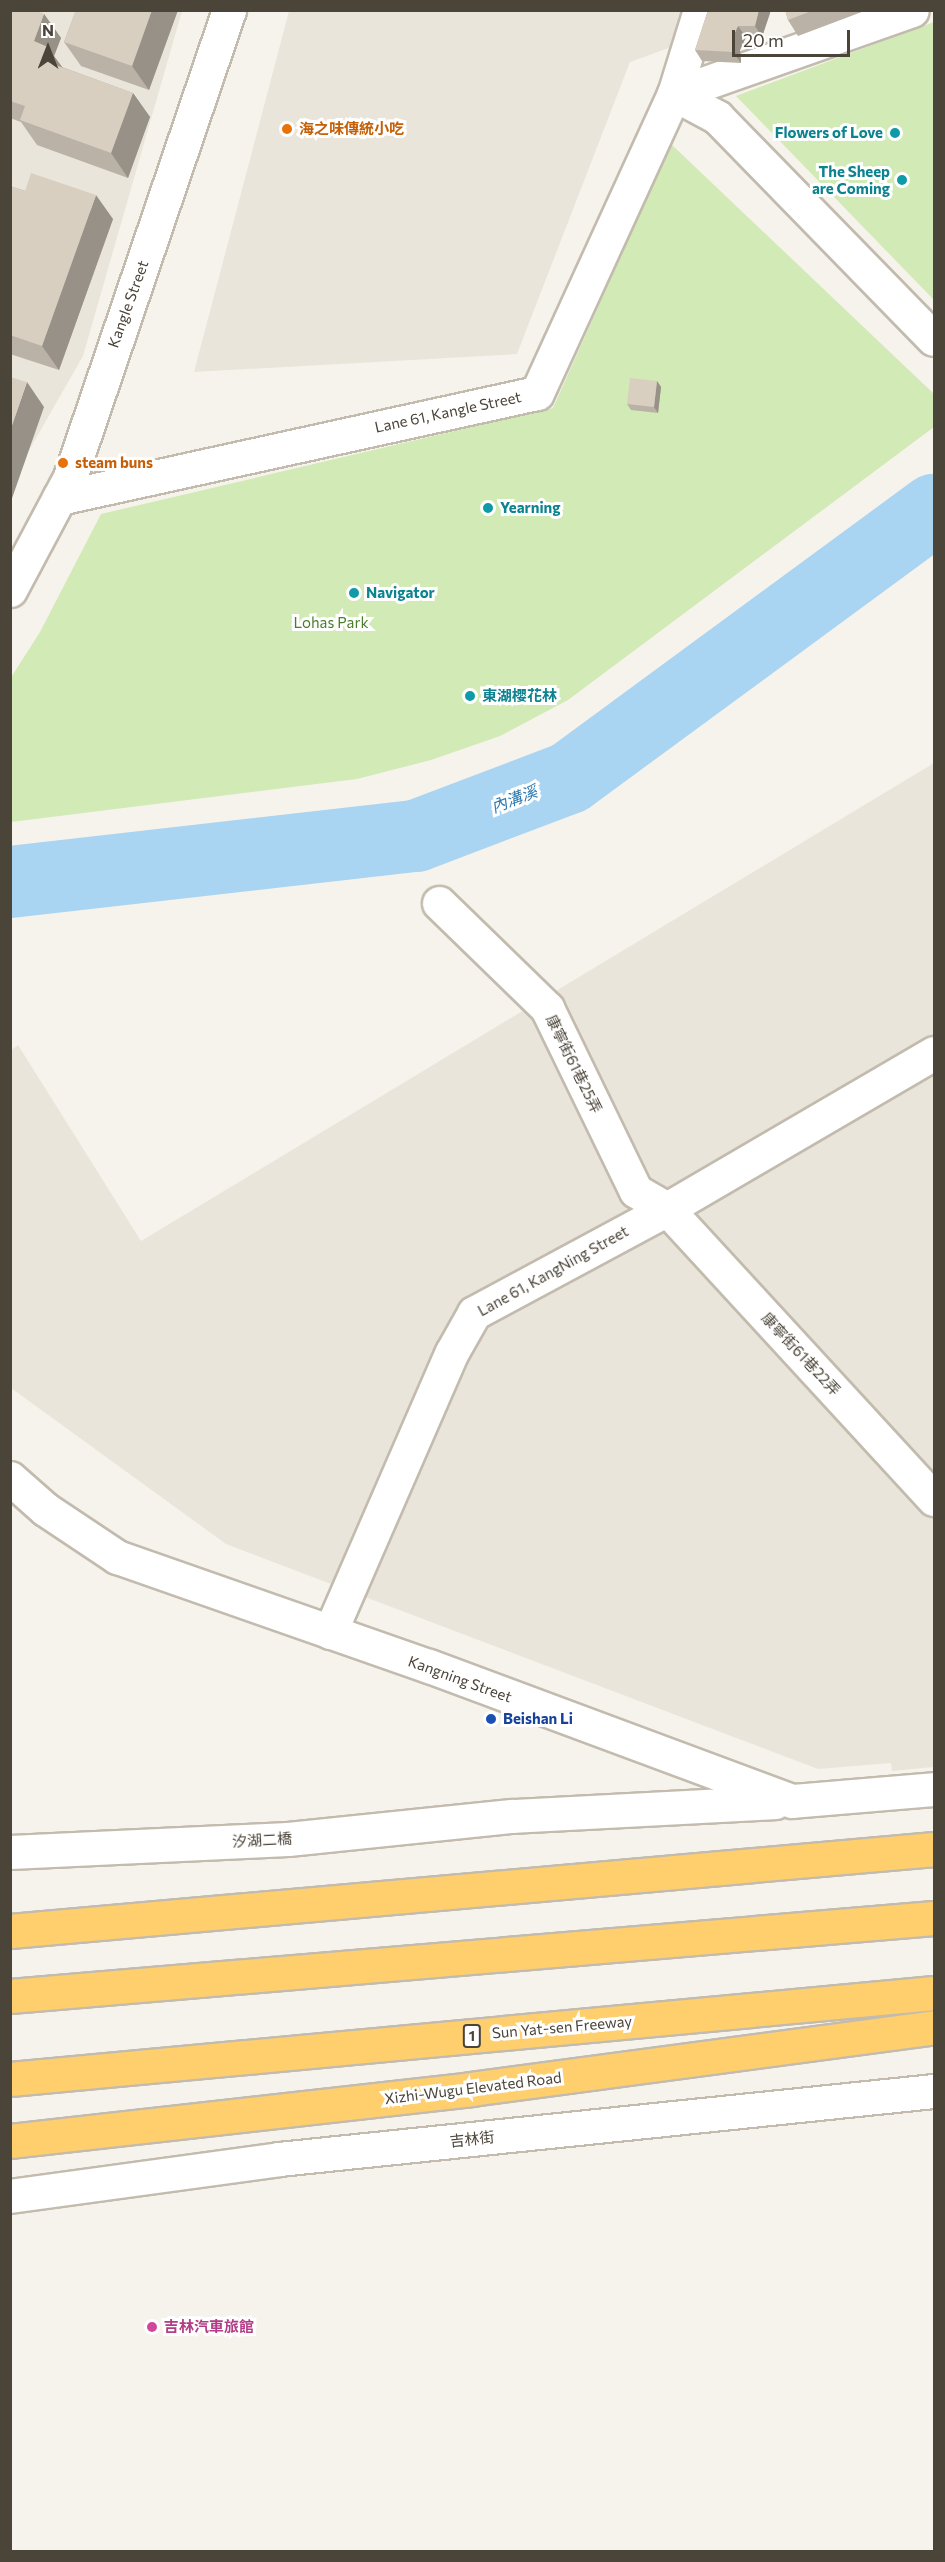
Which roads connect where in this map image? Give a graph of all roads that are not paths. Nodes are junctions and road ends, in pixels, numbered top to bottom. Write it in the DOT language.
graph roads {
  1 [pos="230,10"];
  2 [pos="700,10"];
  3 [pos="912,10"];
  4 [pos="674,94"];
  5 [pos="934,339"];
  6 [pos="59,498"];
  7 [pos="10,590"];
  8 [pos="439,903"];
  9 [pos="934,1053"];
  10 [pos="667,1209"];
  11 [pos="10,1478"];
  12 [pos="934,1499"];
  13 [pos="330,1632"];
  14 [pos="934,1789"];
  15 [pos="792,1801"];
  16 [pos="934,1849"];
  17 [pos="10,1852"];
  18 [pos="934,1918"];
  19 [pos="10,1930"];
  20 [pos="934,1992"];
  21 [pos="10,1996"];
  22 [pos="934,2027"];
  23 [pos="10,2079"];
  24 [pos="934,2091"];
  25 [pos="10,2141"];
  26 [pos="10,2196"];
  1 -- 6 [label="street, Kangle Street"];
  2 -- 4 [label="street, Lane 61, Kangle Street"];
  3 -- 4 [label="street"];
  4 -- 5 [label="street"];
  4 -- 6 [label="street, Lane 61, Kangle Street"];
  6 -- 7 [label="street, Kangle Street"];
  8 -- 10 [label="street, 康寧街61巷25弄"];
  9 -- 10 [label="street, Lane 61, KangNing Street"];
  10 -- 12 [label="street, 康寧街61巷22弄"];
  10 -- 13 [label="street, Lane 61, KangNing Street"];
  11 -- 13 [label="street, Kangning Street"];
  13 -- 15 [label="street, Kangning Street"];
  14 -- 15 [label="street, Kangning Street"];
  15 -- 17 [label="street, 汐湖二橋"];
  16 -- 19 [label="highway"];
  18 -- 21 [label="highway"];
  20 -- 23 [label="highway, Sun Yat-sen Freeway / 1"];
  22 -- 25 [label="highway, Xizhi-Wugu Elevated Road"];
  24 -- 26 [label="street, 吉林街"];
}
